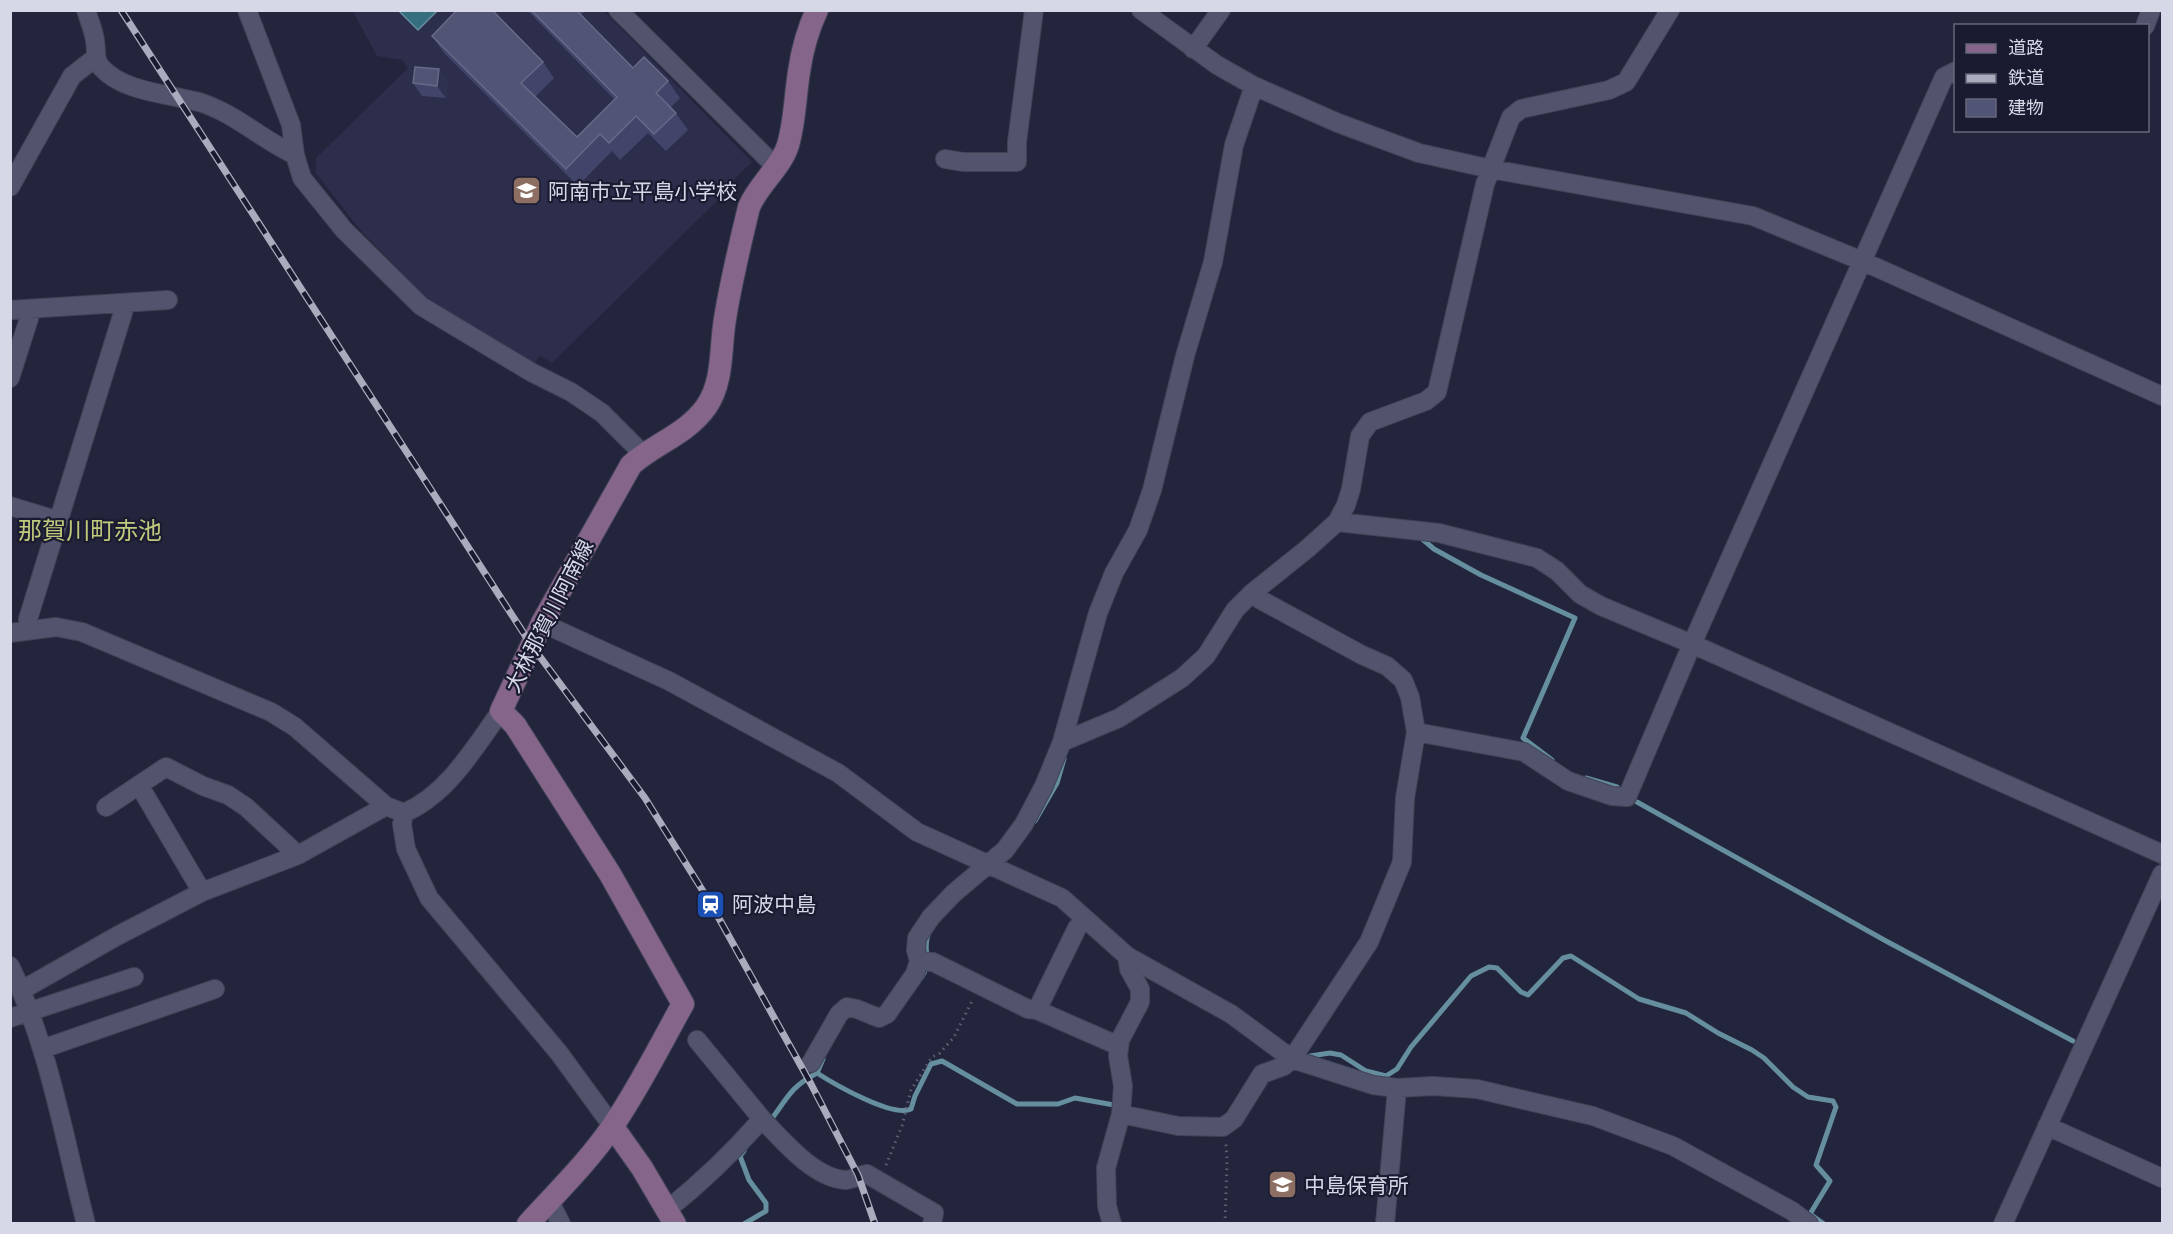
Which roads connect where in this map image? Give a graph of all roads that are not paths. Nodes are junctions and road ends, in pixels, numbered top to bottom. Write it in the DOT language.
graph roads {
  1 [pos="247,10"];
  2 [pos="618,10"];
  3 [pos="817,10"];
  4 [pos="1034,10"];
  5 [pos="1142,10"];
  6 [pos="1221,10"];
  7 [pos="1670,10"];
  8 [pos="86,11"];
  9 [pos="1193,49"];
  10 [pos="95,58"];
  11 [pos="1954,72"];
  12 [pos="1254,86"];
  13 [pos="17,155"];
  14 [pos="296,155"];
  15 [pos="945,159"];
  16 [pos="775,166"];
  17 [pos="1491,169"];
  18 [pos="10,187"];
  19 [pos="1862,261"];
  20 [pos="168,300"];
  21 [pos="126,303"];
  22 [pos="32,309"];
  23 [pos="10,310"];
  24 [pos="10,378"];
  25 [pos="2163,396"];
  26 [pos="644,454"];
  27 [pos="10,506"];
  28 [pos="58,521"];
  29 [pos="1337,522"];
  30 [pos="1255,596"];
  31 [pos="542,623"];
  32 [pos="20,631"];
  33 [pos="1692,644"];
  34 [pos="501,711"];
  35 [pos="1416,732"];
  36 [pos="1062,742"];
  37 [pos="139,785"];
  38 [pos="386,806"];
  39 [pos="106,807"];
  40 [pos="404,813"];
  41 [pos="2163,854"];
  42 [pos="298,855"];
  43 [pos="989,865"];
  44 [pos="2163,874"];
  45 [pos="202,892"];
  46 [pos="1086,920"];
  47 [pos="1127,956"];
  48 [pos="926,961"];
  49 [pos="10,966"];
  50 [pos="134,976"];
  51 [pos="215,989"];
  52 [pos="22,990"];
  53 [pos="1037,1010"];
  54 [pos="29,1012"];
  55 [pos="10,1018"];
  56 [pos="697,1040"];
  57 [pos="1119,1046"];
  58 [pos="42,1049"];
  59 [pos="1292,1059"];
  60 [pos="811,1063"];
  61 [pos="1397,1088"];
  62 [pos="1121,1114"];
  63 [pos="765,1122"];
  64 [pos="2047,1126"];
  65 [pos="613,1127"];
  66 [pos="2163,1178"];
  67 [pos="549,1200"];
  68 [pos="671,1217"];
  69 [pos="86,1224"];
  70 [pos="528,1224"];
  71 [pos="561,1224"];
  72 [pos="932,1224"];
  73 [pos="1112,1224"];
  74 [pos="1385,1224"];
  75 [pos="1809,1224"];
  76 [pos="2003,1224"];
  1 -- 14 [label="street"];
  2 -- 16 [label="street"];
  3 -- 16 [label="main road, 大林那賀川阿南線"];
  4 -- 15 [label="street"];
  5 -- 9 [label="street"];
  6 -- 9 [label="street"];
  7 -- 17 [label="street"];
  8 -- 10 [label="street"];
  9 -- 12 [label="street"];
  10 -- 13 [label="street"];
  10 -- 14 [label="street"];
  11 -- 19 [label="street"];
  12 -- 17 [label="street"];
  12 -- 36 [label="street"];
  13 -- 18 [label="street"];
  14 -- 26 [label="street"];
  16 -- 26 [label="main road, 大林那賀川阿南線"];
  17 -- 19 [label="street"];
  17 -- 29 [label="street"];
  19 -- 25 [label="street"];
  19 -- 33 [label="street"];
  20 -- 21 [label="street"];
  21 -- 22 [label="street"];
  21 -- 28 [label="street"];
  22 -- 23 [label="street"];
  22 -- 24 [label="street"];
  26 -- 31 [label="main road, 大林那賀川阿南線"];
  27 -- 28 [label="street"];
  28 -- 32 [label="street"];
  29 -- 30 [label="street"];
  29 -- 33 [label="street"];
  30 -- 35 [label="street"];
  30 -- 36 [label="street"];
  31 -- 34 [label="main road, 大林那賀川阿南線"];
  31 -- 43 [label="street"];
  32 -- 38 [label="street"];
  33 -- 35 [label="street"];
  33 -- 41 [label="street"];
  34 -- 40 [label="street"];
  34 -- 65 [label="main road, 大林那賀川阿南線"];
  35 -- 59 [label="street"];
  36 -- 43 [label="street"];
  37 -- 39 [label="street"];
  37 -- 42 [label="street"];
  37 -- 45 [label="street"];
  38 -- 40 [label="street"];
  38 -- 42 [label="street"];
  40 -- 65 [label="street"];
  42 -- 45 [label="street"];
  43 -- 46 [label="street"];
  43 -- 48 [label="street"];
  44 -- 64 [label="street"];
  45 -- 52 [label="street"];
  46 -- 47 [label="street"];
  46 -- 53 [label="street"];
  47 -- 57 [label="street"];
  47 -- 59 [label="street"];
  48 -- 53 [label="street"];
  48 -- 60 [label="street"];
  49 -- 52 [label="street"];
  50 -- 54 [label="street"];
  51 -- 58 [label="street"];
  52 -- 54 [label="street"];
  53 -- 57 [label="street"];
  54 -- 55 [label="street"];
  54 -- 58 [label="street"];
  56 -- 63 [label="street"];
  57 -- 62 [label="street"];
  58 -- 69 [label="street"];
  59 -- 61 [label="street"];
  59 -- 62 [label="street"];
  61 -- 74 [label="street"];
  61 -- 75 [label="street"];
  62 -- 73 [label="street"];
  63 -- 68 [label="street"];
  63 -- 72 [label="street"];
  64 -- 66 [label="street"];
  64 -- 76 [label="street"];
  65 -- 67 [label="main road, 大林那賀川阿南線"];
  65 -- 68 [label="main road"];
  67 -- 70 [label="main road, 大林那賀川阿南線"];
  67 -- 71 [label="street"];
}
